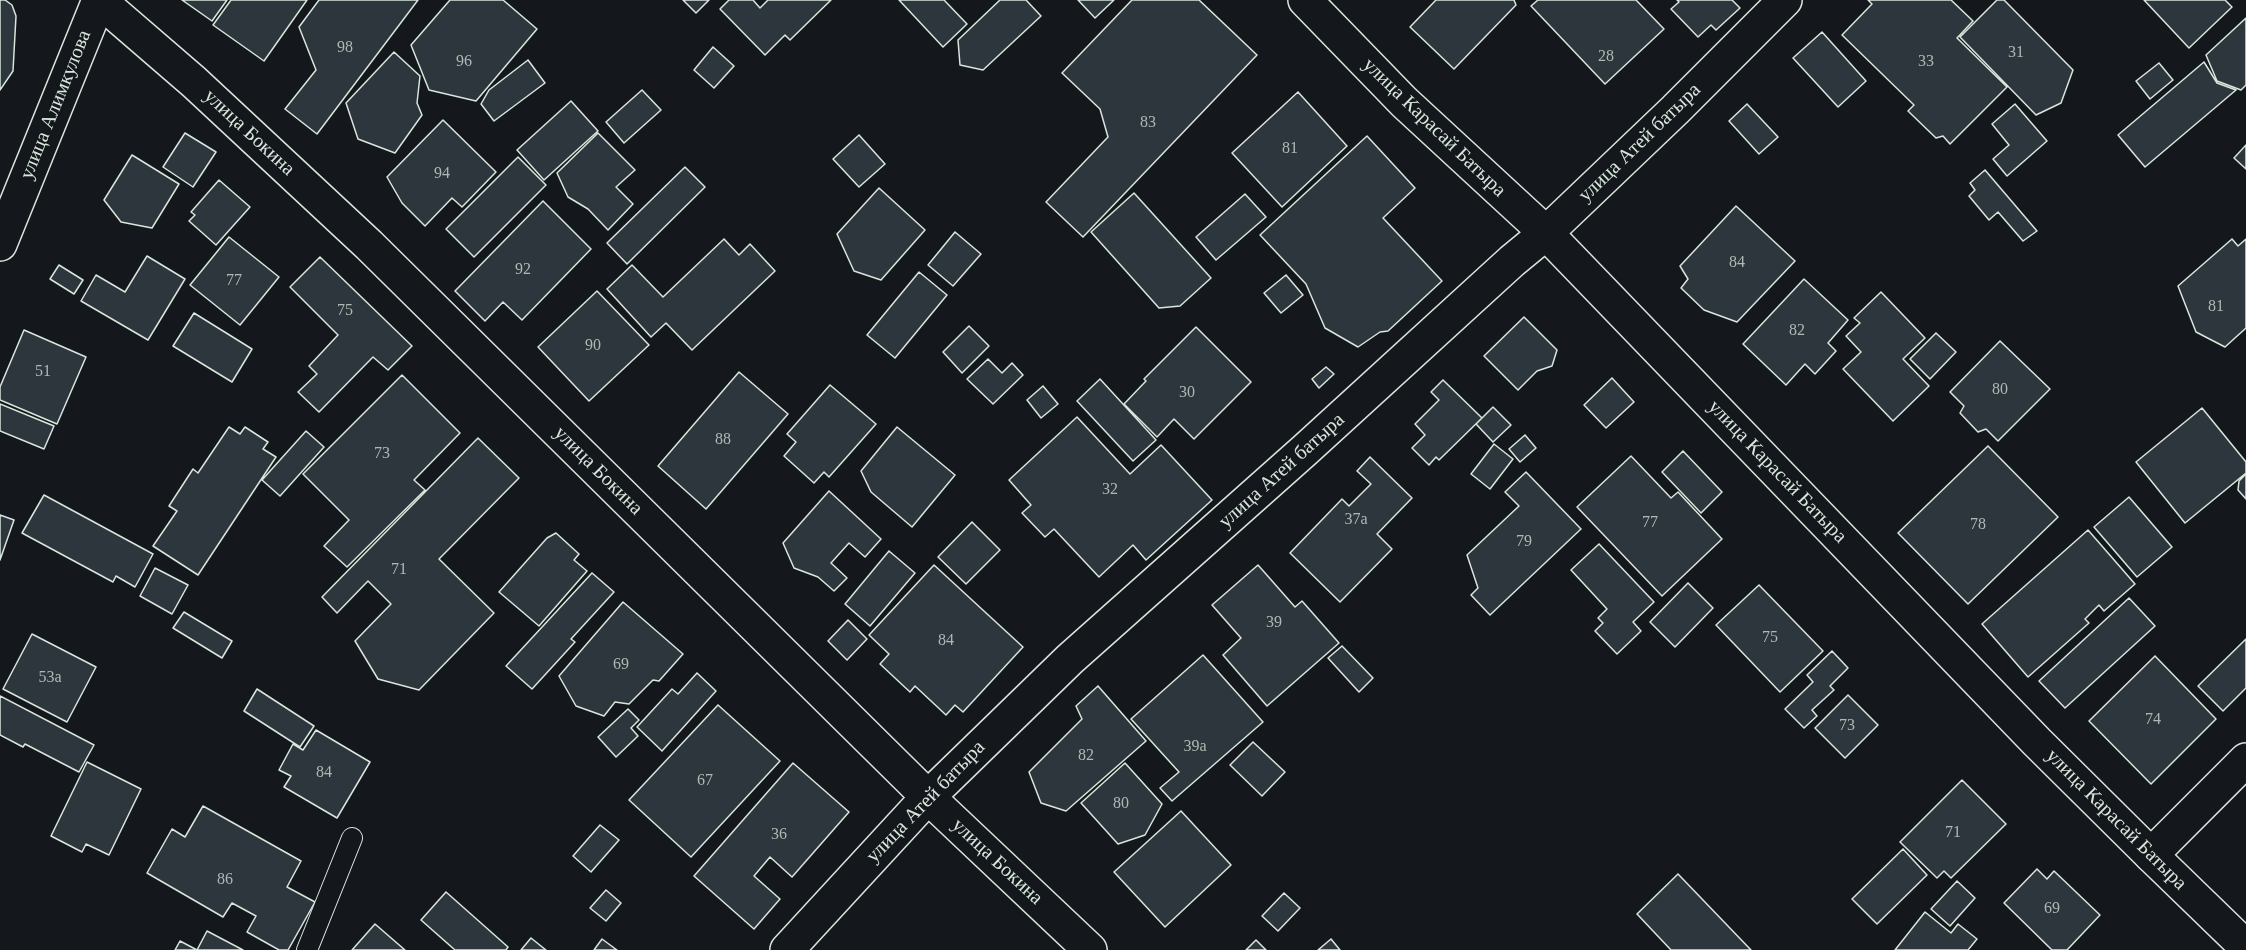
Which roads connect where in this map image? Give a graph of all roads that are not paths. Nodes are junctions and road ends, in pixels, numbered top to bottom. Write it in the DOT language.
graph roads {
  1 [pos="99,0"];
  2 [pos="1305,0"];
  3 [pos="1785,0"];
  4 [pos="1545,233"];
  5 [pos="0,244"];
  6 [pos="2246,760"];
  7 [pos="928,796"];
  8 [pos="352,838"];
  9 [pos="2151,855"];
  10 [pos="2246,947"];
  11 [pos="307,950"];
  12 [pos="787,950"];
  13 [pos="1090,950"];
  1 -- 5 [label="street, улица Алимкулова"];
  1 -- 7 [label="street, улица Бокина"];
  2 -- 4 [label="street, улица Карасай Батыра"];
  3 -- 4 [label="street, улица Атей батыра"];
  4 -- 7 [label="street, улица Атей батыра"];
  4 -- 9 [label="street, улица Карасай Батыра"];
  6 -- 9 [label="street"];
  7 -- 12 [label="street, улица Атей батыра"];
  7 -- 13 [label="street, улица Бокина"];
  8 -- 11 [label="lane"];
  9 -- 10 [label="street, улица Карасай Батыра"];
}
